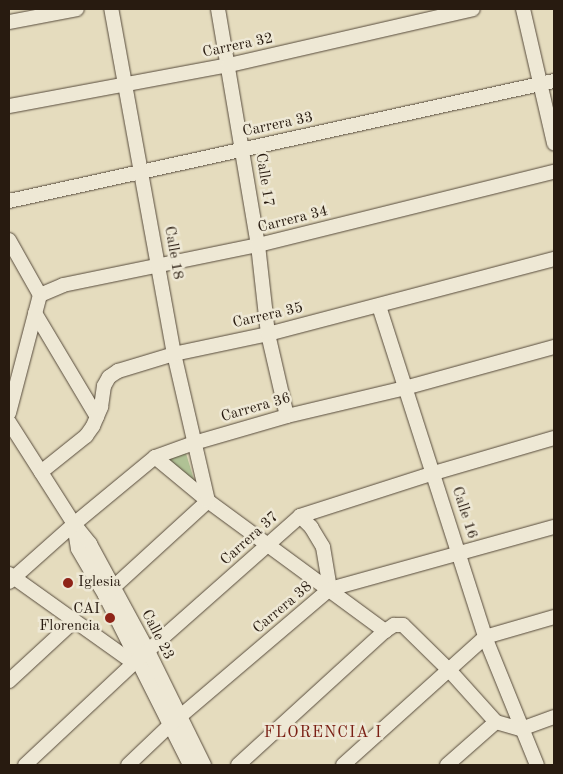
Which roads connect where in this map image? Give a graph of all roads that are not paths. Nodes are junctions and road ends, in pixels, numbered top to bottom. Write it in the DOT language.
graph roads {
  1 [pos="78,9"];
  2 [pos="111,9"];
  3 [pos="218,9"];
  4 [pos="473,9"];
  5 [pos="522,9"];
  6 [pos="9,22"];
  7 [pos="229,65"];
  8 [pos="554,81"];
  9 [pos="540,85"];
  10 [pos="126,86"];
  11 [pos="9,106"];
  12 [pos="554,143"];
  13 [pos="243,149"];
  14 [pos="142,172"];
  15 [pos="554,172"];
  16 [pos="9,201"];
  17 [pos="9,240"];
  18 [pos="258,245"];
  19 [pos="554,260"];
  20 [pos="159,266"];
  21 [pos="40,295"];
  22 [pos="379,306"];
  23 [pos="35,313"];
  24 [pos="268,334"];
  25 [pos="554,347"];
  26 [pos="174,354"];
  27 [pos="405,388"];
  28 [pos="9,413"];
  29 [pos="287,416"];
  30 [pos="97,417"];
  31 [pos="9,422"];
  32 [pos="554,438"];
  33 [pos="194,443"];
  34 [pos="155,457"];
  35 [pos="41,472"];
  36 [pos="434,473"];
  37 [pos="208,501"];
  38 [pos="300,516"];
  39 [pos="74,524"];
  40 [pos="554,527"];
  41 [pos="268,544"];
  42 [pos="460,552"];
  43 [pos="10,578"];
  44 [pos="330,589"];
  45 [pos="110,591"];
  46 [pos="554,617"];
  47 [pos="74,621"];
  48 [pos="385,631"];
  49 [pos="485,637"];
  50 [pos="140,658"];
  51 [pos="450,671"];
  52 [pos="9,681"];
  53 [pos="554,717"];
  54 [pos="175,721"];
  55 [pos="496,722"];
  56 [pos="521,729"];
  57 [pos="24,765"];
  58 [pos="128,765"];
  59 [pos="190,765"];
  60 [pos="204,765"];
  61 [pos="238,765"];
  62 [pos="343,765"];
  63 [pos="447,765"];
  64 [pos="536,765"];
  1 -- 6 [label="street"];
  2 -- 10 [label="street, Calle 18"];
  3 -- 7 [label="street, Calle 17"];
  4 -- 7 [label="street, Carrera 32"];
  5 -- 9 [label="street"];
  7 -- 10 [label="street, Carrera 32"];
  7 -- 13 [label="street, Calle 17"];
  8 -- 9 [label="street, Carrera 33"];
  9 -- 12 [label="street"];
  9 -- 13 [label="street, Carrera 33"];
  10 -- 11 [label="street, Carrera 32"];
  10 -- 14 [label="street, Calle 18"];
  13 -- 14 [label="street, Carrera 33"];
  13 -- 18 [label="street, Calle 17"];
  14 -- 16 [label="street, Carrera 33"];
  14 -- 20 [label="street, Calle 18"];
  15 -- 18 [label="street, Carrera 34"];
  17 -- 21 [label="street"];
  18 -- 20 [label="street, Carrera 34"];
  18 -- 24 [label="street, Calle 17"];
  19 -- 22 [label="street, Carrera 35"];
  20 -- 21 [label="street, Carrera 34"];
  20 -- 26 [label="street, Calle 18"];
  21 -- 23 [label="street"];
  22 -- 24 [label="street, Carrera 35"];
  22 -- 27 [label="street, Calle 16"];
  23 -- 28 [label="street"];
  23 -- 30 [label="street"];
  24 -- 26 [label="street, Carrera 35"];
  24 -- 29 [label="street, Calle 17"];
  25 -- 27 [label="street, Carrera 36"];
  26 -- 30 [label="street, Carrera 35"];
  26 -- 33 [label="street, Calle 18"];
  27 -- 29 [label="street, Carrera 36"];
  27 -- 36 [label="street, Calle 16"];
  29 -- 33 [label="street, Carrera 36"];
  30 -- 35 [label="street, Carrera 35"];
  31 -- 35 [label="street, Calle 23"];
  32 -- 36 [label="street, Carrera 37"];
  33 -- 34 [label="street, Carrera 36"];
  33 -- 37 [label="street, Calle 18"];
  34 -- 37 [label="street"];
  34 -- 39 [label="street, Carrera 36"];
  35 -- 39 [label="street, Calle 23"];
  36 -- 38 [label="street, Carrera 37"];
  36 -- 42 [label="street, Calle 16"];
  37 -- 41 [label="street"];
  37 -- 45 [label="street"];
  38 -- 41 [label="street, Carrera 37"];
  38 -- 44 [label="street"];
  39 -- 43 [label="street, Carrera 36"];
  39 -- 45 [label="street, Calle 23"];
  40 -- 42 [label="street, Carrera 38"];
  41 -- 44 [label="street"];
  41 -- 50 [label="street, Carrera 37"];
  42 -- 44 [label="street, Carrera 38"];
  42 -- 49 [label="street, Calle 16"];
  43 -- 47 [label="street"];
  44 -- 48 [label="street"];
  44 -- 54 [label="street, Carrera 38"];
  45 -- 50 [label="street, Calle 23"];
  46 -- 49 [label="street"];
  47 -- 50 [label="street"];
  47 -- 52 [label="street"];
  48 -- 51 [label="street"];
  48 -- 61 [label="street"];
  49 -- 51 [label="street"];
  49 -- 56 [label="street, Calle 16"];
  50 -- 54 [label="street, Calle 23"];
  50 -- 57 [label="street, Carrera 37"];
  51 -- 55 [label="street"];
  51 -- 62 [label="street"];
  53 -- 56 [label="street"];
  54 -- 58 [label="street, Carrera 38"];
  54 -- 59 [label="street, Calle 23"];
  54 -- 60 [label="street, Calle 23"];
  55 -- 56 [label="street"];
  55 -- 63 [label="street"];
  56 -- 64 [label="street, Calle 16"];
}
